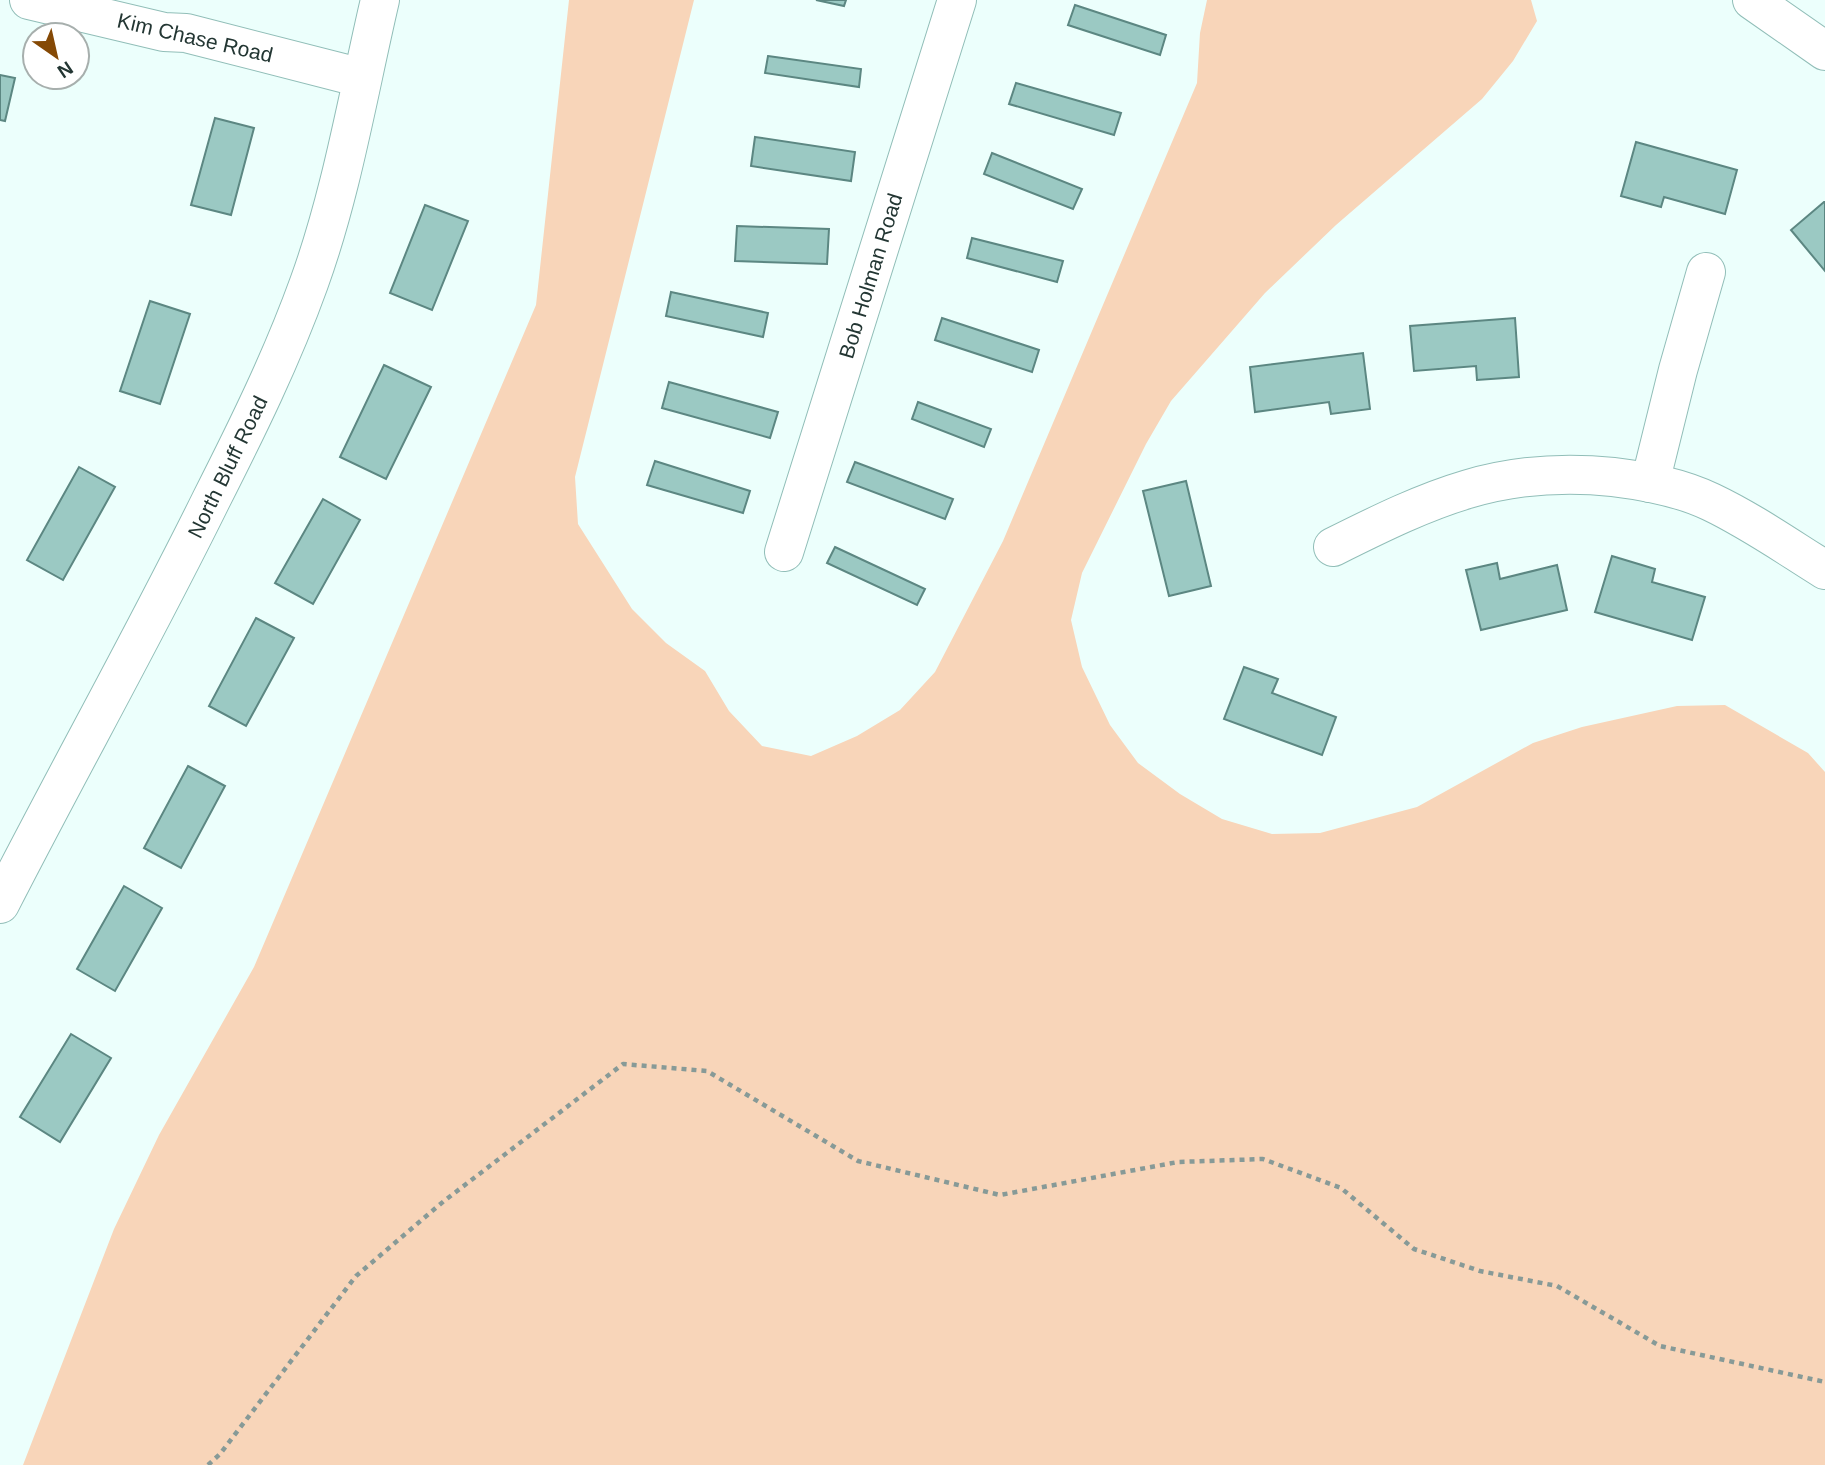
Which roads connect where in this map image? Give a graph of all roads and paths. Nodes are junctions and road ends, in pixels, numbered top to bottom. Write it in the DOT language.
graph roads {
  1 [pos="29,0"];
  2 [pos="380,0"];
  3 [pos="957,0"];
  4 [pos="1752,0"];
  5 [pos="1825,51"];
  6 [pos="362,78"];
  7 [pos="1706,272"];
  8 [pos="1650,483"];
  9 [pos="1333,547"];
  10 [pos="784,551"];
  11 [pos="1825,570"];
  12 [pos="1,898"];
  13 [pos="1825,1382"];
  14 [pos="208,1465"];
  1 -- 6 [label="main road, Kim Chase Road"];
  2 -- 6 [label="main road, North Bluff Road"];
  3 -- 10 [label="main road, Bob Holman Road"];
  4 -- 5 [label="main road"];
  6 -- 12 [label="main road, North Bluff Road"];
  7 -- 8 [label="main road"];
  8 -- 9 [label="main road"];
  8 -- 11 [label="main road"];
  13 -- 14 [label="path"];
}
